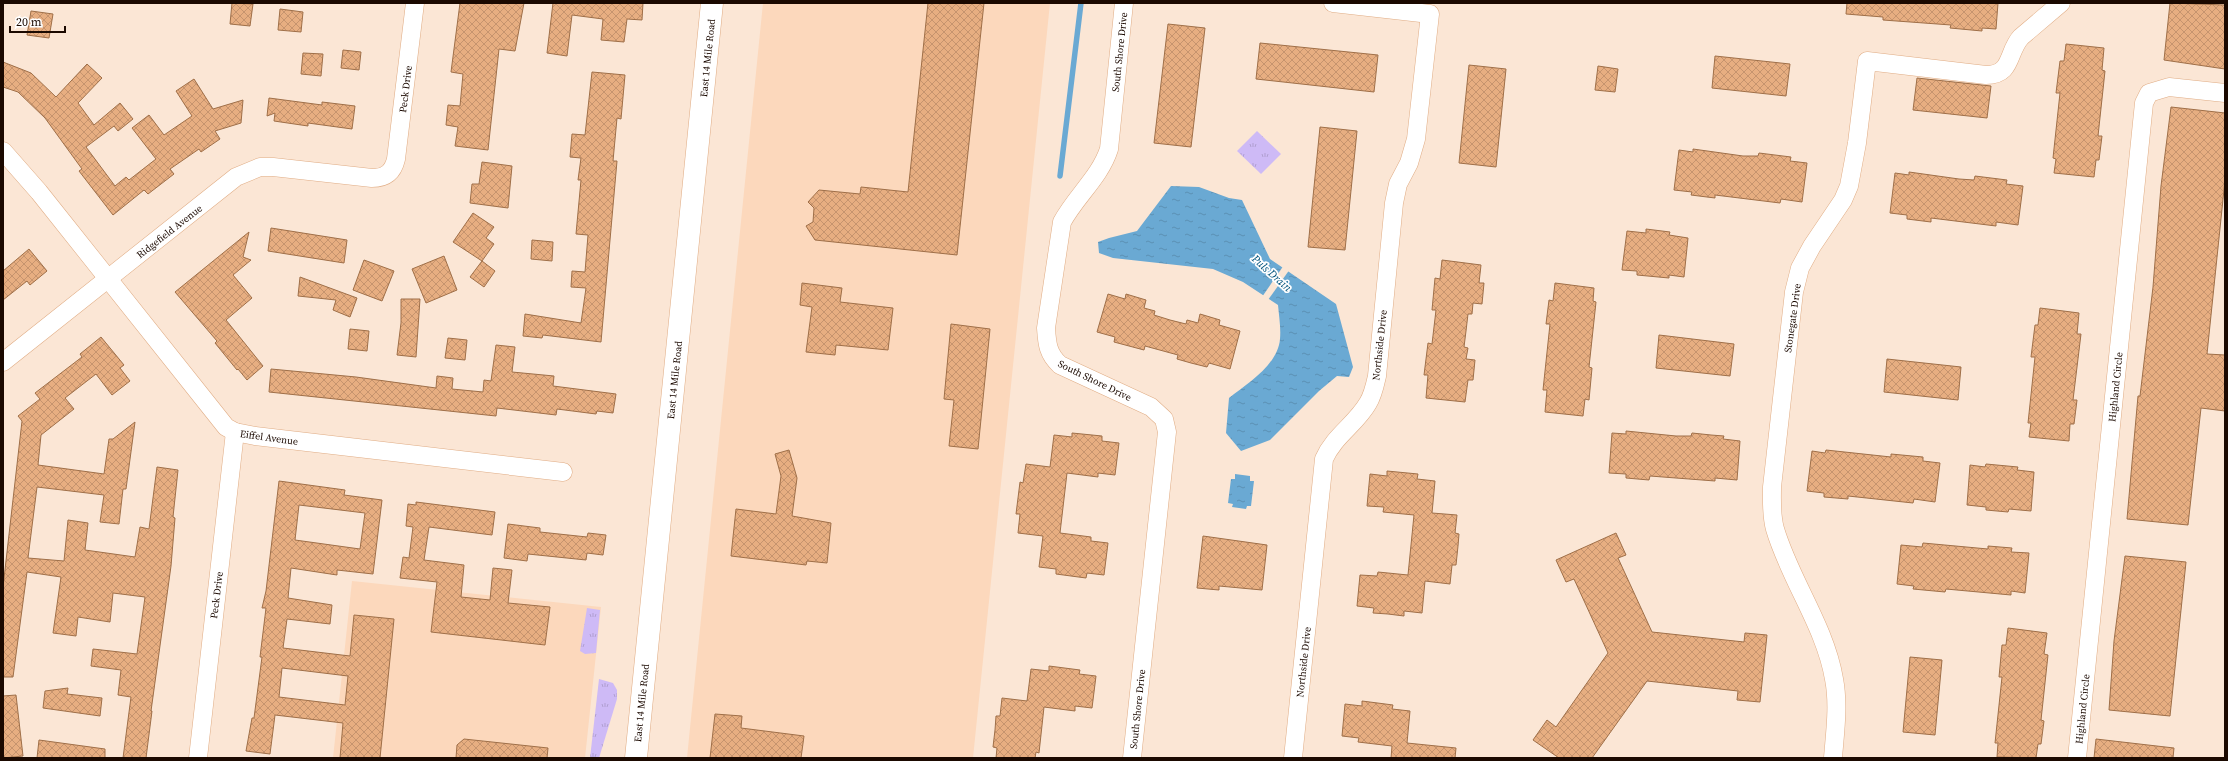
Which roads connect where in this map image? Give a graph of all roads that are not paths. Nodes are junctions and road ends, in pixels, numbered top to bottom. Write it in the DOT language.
graph roads {
  1 [pos="415,3"];
  2 [pos="712,3"];
  3 [pos="1124,3"];
  4 [pos="1334,3"];
  5 [pos="2061,3"];
  6 [pos="2225,93"];
  7 [pos="3,151"];
  8 [pos="389,173"];
  9 [pos="108,279"];
  10 [pos="3,362"];
  11 [pos="235,432"];
  12 [pos="563,472"];
  13 [pos="198,758"];
  14 [pos="636,758"];
  15 [pos="1132,758"];
  16 [pos="1293,758"];
  17 [pos="1833,758"];
  18 [pos="2077,758"];
  1 -- 8 [label="street, Peck Drive"];
  2 -- 14 [label="main road, East 14 Mile Road"];
  3 -- 15 [label="street, South Shore Drive"];
  4 -- 16 [label="street, Northside Drive"];
  5 -- 17 [label="street, Stonegate Drive"];
  6 -- 18 [label="street, Highland Circle"];
  7 -- 9 [label="street"];
  8 -- 9 [label="street, Ridgefield Avenue"];
  9 -- 10 [label="street"];
  9 -- 11 [label="street, Eiffel Avenue"];
  11 -- 12 [label="street, Eiffel Avenue"];
  11 -- 13 [label="street, Peck Drive"];
}
